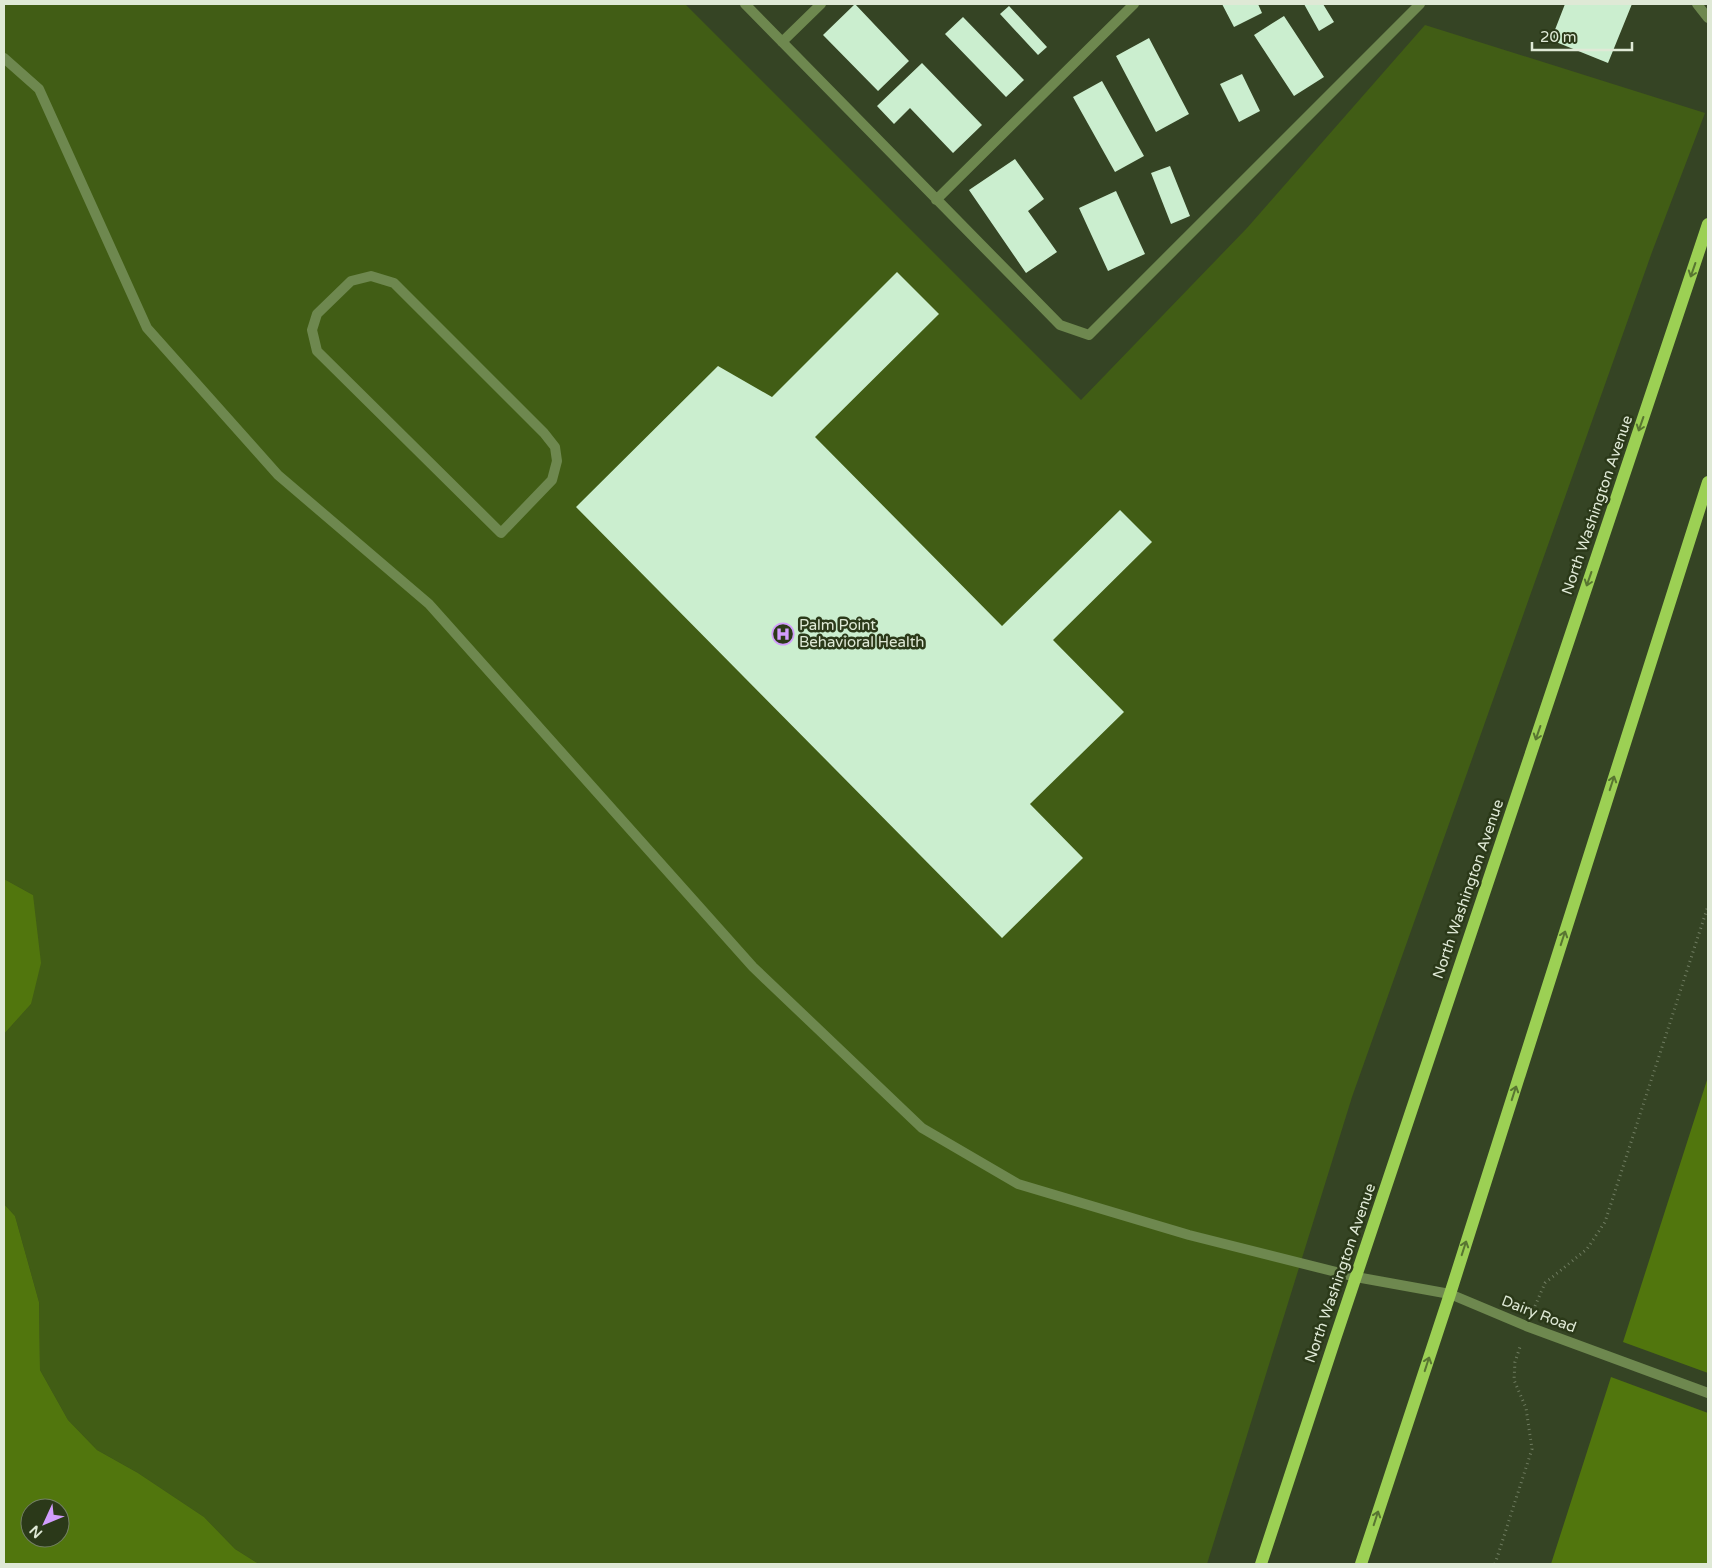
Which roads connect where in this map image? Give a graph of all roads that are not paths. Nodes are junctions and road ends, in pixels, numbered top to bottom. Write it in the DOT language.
graph roads {
  1 [pos="745,4"];
  2 [pos="821,4"];
  3 [pos="1134,4"];
  4 [pos="1420,4"];
  5 [pos="1697,4"];
  6 [pos="1708,18"];
  7 [pos="782,42"];
  8 [pos="4,58"];
  9 [pos="936,200"];
  10 [pos="1708,224"];
  11 [pos="1708,482"];
  12 [pos="501,533"];
  13 [pos="1356,1277"];
  14 [pos="1450,1294"];
  15 [pos="1708,1393"];
  16 [pos="1261,1564"];
  17 [pos="1361,1564"];
  1 -- 7 [label="street"];
  2 -- 7 [label="street"];
  3 -- 9 [label="street"];
  4 -- 9 [label="street"];
  5 -- 6 [label="street"];
  7 -- 9 [label="street"];
  8 -- 13 [label="street, Dairy Road"];
  10 -- 13 [label="main road, North Washington Avenue, one-way"];
  14 -- 11 [label="main road, one-way"];
  12 -- 12 [label="street"];
  13 -- 14 [label="street, Dairy Road"];
  13 -- 16 [label="main road, North Washington Avenue"];
  14 -- 15 [label="street, Dairy Road"];
  17 -- 14 [label="main road, one-way"];
}
